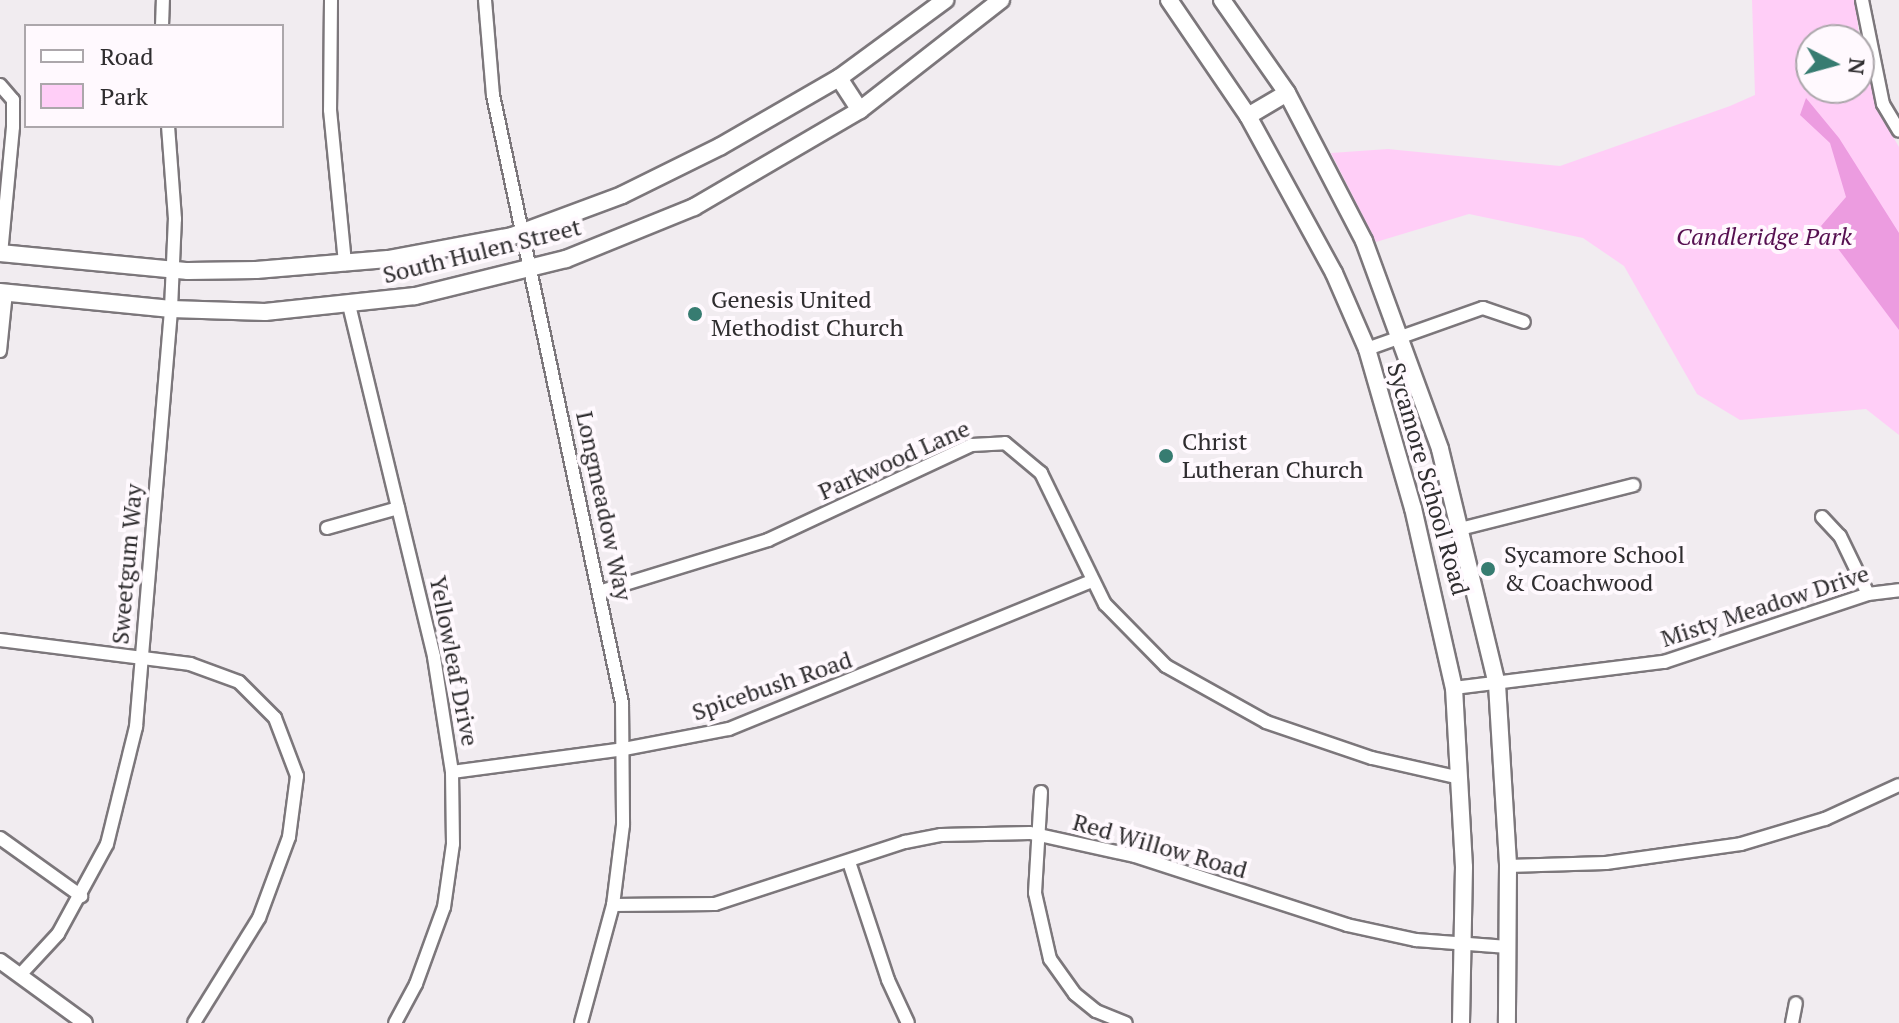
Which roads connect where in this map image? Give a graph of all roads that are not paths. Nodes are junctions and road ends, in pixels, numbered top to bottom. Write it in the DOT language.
graph roads {
  1 [pos="163,0"];
  2 [pos="331,0"];
  3 [pos="485,0"];
  4 [pos="945,0"];
  5 [pos="1001,0"];
  6 [pos="1169,0"];
  7 [pos="1222,0"];
  8 [pos="1862,0"];
  9 [pos="162,24"];
  10 [pos="839,78"];
  11 [pos="0,85"];
  12 [pos="1287,93"];
  13 [pos="860,110"];
  14 [pos="1248,116"];
  15 [pos="168,128"];
  16 [pos="1899,131"];
  17 [pos="523,232"];
  18 [pos="0,253"];
  19 [pos="345,264"];
  20 [pos="529,269"];
  21 [pos="173,270"];
  22 [pos="3,292"];
  23 [pos="349,305"];
  24 [pos="171,309"];
  25 [pos="1524,322"];
  26 [pos="1401,335"];
  27 [pos="1367,349"];
  28 [pos="0,351"];
  29 [pos="1634,485"];
  30 [pos="398,508"];
  31 [pos="1822,517"];
  32 [pos="327,528"];
  33 [pos="1460,529"];
  34 [pos="1090,582"];
  35 [pos="1899,590"];
  36 [pos="599,592"];
  37 [pos="1868,594"];
  38 [pos="0,640"];
  39 [pos="141,657"];
  40 [pos="1497,684"];
  41 [pos="1454,688"];
  42 [pos="624,749"];
  43 [pos="452,772"];
  44 [pos="1460,778"];
  45 [pos="1899,785"];
  46 [pos="1041,792"];
  47 [pos="1038,835"];
  48 [pos="0,838"];
  49 [pos="849,862"];
  50 [pos="1508,866"];
  51 [pos="81,896"];
  52 [pos="613,905"];
  53 [pos="1466,945"];
  54 [pos="1508,947"];
  55 [pos="0,961"];
  56 [pos="20,975"];
  57 [pos="1796,1003"];
  58 [pos="85,1023"];
  59 [pos="194,1023"];
  60 [pos="395,1023"];
  61 [pos="581,1023"];
  62 [pos="908,1023"];
  63 [pos="1126,1023"];
  64 [pos="1461,1023"];
  65 [pos="1507,1023"];
  66 [pos="1792,1023"];
  1 -- 9 [label="street"];
  2 -- 19 [label="street"];
  3 -- 17 [label="street, Longmeadow Way"];
  4 -- 10 [label="main road, South Hulen Street"];
  5 -- 13 [label="main road, South Hulen Street"];
  6 -- 14 [label="main road, Sycamore School Road"];
  7 -- 12 [label="main road, Sycamore School Road"];
  8 -- 16 [label="street"];
  10 -- 13 [label="main road"];
  10 -- 17 [label="main road, South Hulen Street"];
  11 -- 18 [label="street"];
  12 -- 14 [label="main road"];
  12 -- 26 [label="main road, Sycamore School Road"];
  13 -- 20 [label="main road, South Hulen Street"];
  14 -- 27 [label="main road, Sycamore School Road"];
  15 -- 21 [label="street, Sweetgum Way"];
  17 -- 19 [label="main road, South Hulen Street"];
  17 -- 20 [label="street, Longmeadow Way"];
  18 -- 21 [label="main road, South Hulen Street"];
  19 -- 21 [label="main road, South Hulen Street"];
  20 -- 23 [label="main road, South Hulen Street"];
  20 -- 36 [label="street, Longmeadow Way"];
  21 -- 24 [label="street, Sweetgum Way"];
  22 -- 24 [label="main road, South Hulen Street"];
  22 -- 28 [label="street"];
  23 -- 24 [label="main road, South Hulen Street"];
  23 -- 30 [label="street, Yellowleaf Drive"];
  24 -- 39 [label="street, Sweetgum Way"];
  25 -- 26 [label="street"];
  26 -- 27 [label="street"];
  26 -- 33 [label="main road, Sycamore School Road"];
  27 -- 41 [label="main road, Sycamore School Road"];
  29 -- 33 [label="street"];
  30 -- 32 [label="street"];
  30 -- 43 [label="street, Yellowleaf Drive"];
  31 -- 37 [label="street"];
  33 -- 40 [label="main road, Sycamore School Road"];
  34 -- 36 [label="street, Parkwood Lane"];
  34 -- 42 [label="street, Spicebush Road"];
  34 -- 44 [label="street, Parkwood Lane"];
  35 -- 37 [label="street, Misty Meadow Drive"];
  36 -- 42 [label="street, Longmeadow Way"];
  37 -- 40 [label="street, Misty Meadow Drive"];
  38 -- 39 [label="street"];
  39 -- 51 [label="street, Sweetgum Way"];
  39 -- 59 [label="street"];
  40 -- 41 [label="street, Misty Meadow Drive"];
  40 -- 50 [label="main road, Sycamore School Road"];
  41 -- 44 [label="main road, Sycamore School Road"];
  42 -- 43 [label="street, Spicebush Road"];
  42 -- 52 [label="street, Longmeadow Way"];
  43 -- 60 [label="street, Yellowleaf Drive"];
  44 -- 53 [label="main road, Sycamore School Road"];
  45 -- 50 [label="street"];
  46 -- 47 [label="street"];
  47 -- 49 [label="street, Red Willow Road"];
  47 -- 53 [label="street, Red Willow Road"];
  47 -- 63 [label="street"];
  48 -- 51 [label="street"];
  49 -- 52 [label="street, Red Willow Road"];
  49 -- 62 [label="street"];
  50 -- 54 [label="main road, Sycamore School Road"];
  51 -- 56 [label="street, Sweetgum Way"];
  52 -- 61 [label="street, Longmeadow Way"];
  53 -- 54 [label="street, Red Willow Road"];
  53 -- 64 [label="main road, Sycamore School Road"];
  54 -- 65 [label="main road, Sycamore School Road"];
  55 -- 56 [label="street"];
  56 -- 58 [label="street"];
  57 -- 66 [label="street"];
}
